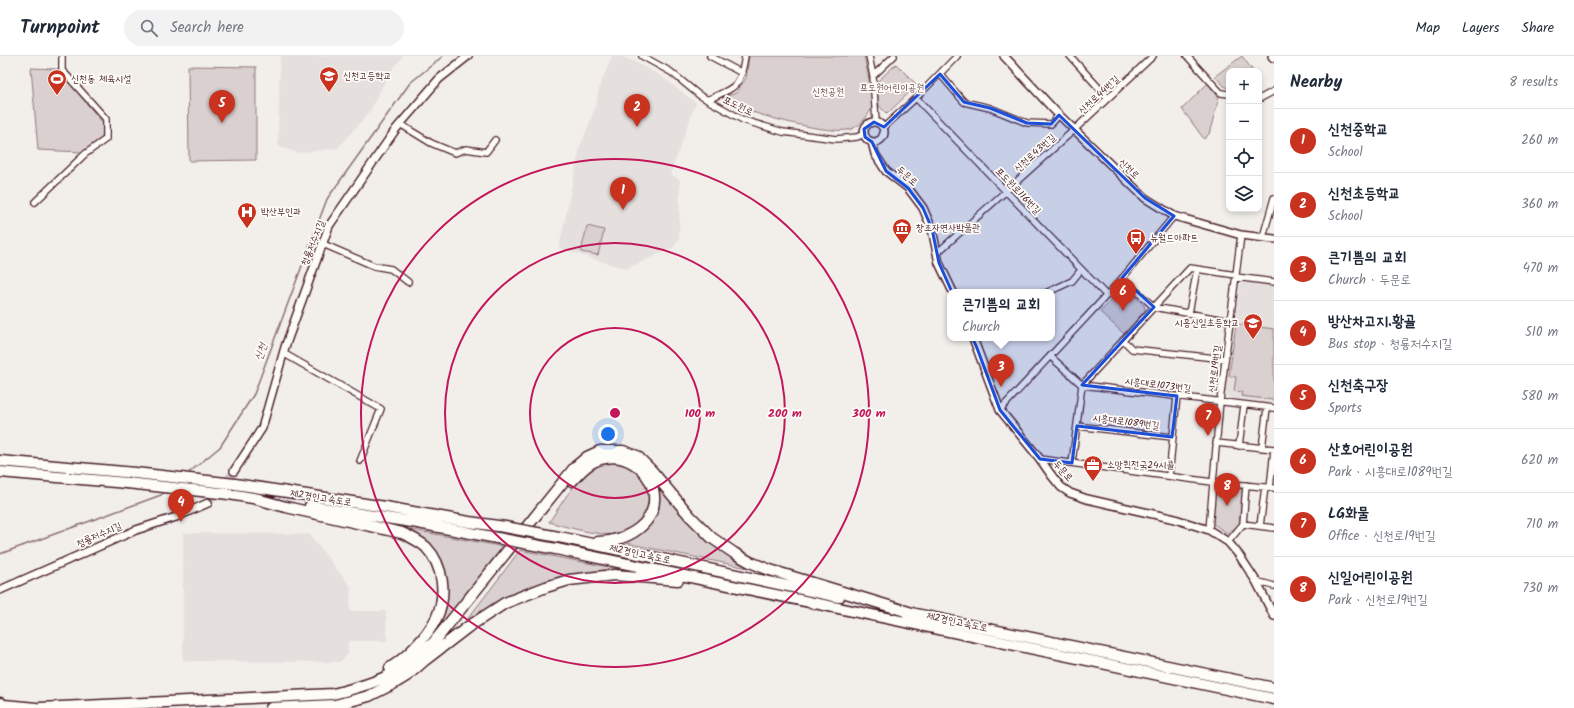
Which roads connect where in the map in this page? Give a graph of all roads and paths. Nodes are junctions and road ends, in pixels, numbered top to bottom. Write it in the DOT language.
graph roads {
  1 [pos="62,56"];
  2 [pos="468,56"];
  3 [pos="643,56"];
  4 [pos="710,56"];
  5 [pos="745,56"];
  6 [pos="869,56"];
  7 [pos="894,56"];
  8 [pos="957,56"];
  9 [pos="1004,56"];
  10 [pos="1070,56"];
  11 [pos="1153,56"];
  12 [pos="1187,56"];
  13 [pos="742,73"];
  14 [pos="940,74"];
  15 [pos="873,76"];
  16 [pos="1274,91"];
  17 [pos="1226,94"];
  18 [pos="1262,97"];
  19 [pos="916,98"];
  20 [pos="1108,98"];
  21 [pos="706,100"];
  22 [pos="1059,116"];
  23 [pos="876,122"];
  24 [pos="400,124"];
  25 [pos="883,128"];
  26 [pos="1074,130"];
  27 [pos="864,134"];
  28 [pos="494,140"];
  29 [pos="872,142"];
  30 [pos="1006,191"];
  31 [pos="1274,198"];
  32 [pos="35,202"];
  33 [pos="1174,216"];
  34 [pos="1241,235"];
  35 [pos="1263,238"];
  36 [pos="1274,239"];
  37 [pos="323,244"];
  38 [pos="937,253"];
  39 [pos="1197,269"];
  40 [pos="1082,270"];
  41 [pos="1236,276"];
  42 [pos="1122,278"];
  43 [pos="408,282"];
  44 [pos="1274,282"];
  45 [pos="952,289"];
  46 [pos="1055,289"];
  47 [pos="1106,296"];
  48 [pos="1154,307"];
  49 [pos="1189,313"];
  50 [pos="1230,321"];
  51 [pos="1123,340"];
  52 [pos="974,341"];
  53 [pos="283,353"];
  54 [pos="1050,356"];
  55 [pos="1226,359"];
  56 [pos="1082,385"];
  57 [pos="1177,396"];
  58 [pos="1220,402"];
  59 [pos="1244,405"];
  60 [pos="1267,408"];
  61 [pos="1274,408"];
  62 [pos="1000,410"];
  63 [pos="1077,426"];
  64 [pos="1172,437"];
  65 [pos="1216,443"];
  66 [pos="1239,446"];
  67 [pos="1262,448"];
  68 [pos="1274,450"];
  69 [pos="1040,459"];
  70 [pos="0,461"];
  71 [pos="360,461"];
  72 [pos="1072,463"];
  73 [pos="234,471"];
  74 [pos="0,472"];
  75 [pos="1169,476"];
  76 [pos="1212,482"];
  77 [pos="1246,485"];
  78 [pos="1270,488"];
  79 [pos="252,498"];
  80 [pos="208,503"];
  81 [pos="1243,524"];
  82 [pos="1260,526"];
  83 [pos="1274,528"];
  84 [pos="1209,530"];
  85 [pos="580,542"];
  86 [pos="1228,542"];
  87 [pos="1256,581"];
  88 [pos="719,583"];
  89 [pos="1274,586"];
  90 [pos="0,590"];
  91 [pos="912,613"];
  92 [pos="1274,616"];
  93 [pos="425,660"];
  94 [pos="367,685"];
  95 [pos="1274,688"];
  96 [pos="1274,699"];
  97 [pos="0,703"];
  98 [pos="36,708"];
  99 [pos="40,708"];
  100 [pos="270,708"];
  1 -- 32 [label="street"];
  2 -- 24 [label="street, 청룡저수지길"];
  3 -- 21 [label="street, 포도원로"];
  4 -- 13 [label="street"];
  5 -- 13 [label="street"];
  6 -- 15 [label="street"];
  7 -- 15 [label="street"];
  8 -- 14 [label="street"];
  9 -- 22 [label="street, 신천로"];
  10 -- 20 [label="street"];
  11 -- 20 [label="street, 신천로44번길"];
  12 -- 17 [label="street"];
  13 -- 21 [label="street"];
  14 -- 19 [label="street"];
  14 -- 22 [label="street"];
  15 -- 23 [label="street"];
  16 -- 18 [label="street"];
  19 -- 25 [label="street"];
  19 -- 30 [label="street, 포도원로116번길"];
  20 -- 26 [label="street, 신천로44번길"];
  21 -- 27 [label="street, 포도원로"];
  22 -- 26 [label="street, 신천로"];
  23 -- 25 [label="street"];
  23 -- 27 [label="street"];
  24 -- 28 [label="street"];
  24 -- 37 [label="street, 청룡저수지길"];
  25 -- 29 [label="street"];
  26 -- 30 [label="street, 신천로43번길"];
  26 -- 33 [label="street, 신천로"];
  27 -- 29 [label="street"];
  29 -- 38 [label="street, 두문로"];
  30 -- 38 [label="street, 신천로43번길"];
  30 -- 40 [label="street, 포도원로116번길"];
  31 -- 35 [label="street"];
  33 -- 34 [label="street, 신천로"];
  33 -- 42 [label="street"];
  34 -- 35 [label="street, 신천로"];
  34 -- 41 [label="street, 신천로19번길"];
  35 -- 36 [label="street, 신천로"];
  37 -- 43 [label="street"];
  37 -- 53 [label="street, 청룡저수지길"];
  38 -- 45 [label="street, 두문로"];
  39 -- 41 [label="street"];
  39 -- 48 [label="street"];
  39 -- 49 [label="street"];
  40 -- 46 [label="street"];
  40 -- 47 [label="street, 포도원로116번길"];
  41 -- 44 [label="street"];
  41 -- 50 [label="street, 신천로19번길"];
  42 -- 47 [label="street"];
  42 -- 48 [label="street"];
  47 -- 54 [label="street"];
  48 -- 49 [label="street"];
  48 -- 51 [label="street"];
  49 -- 50 [label="street"];
  50 -- 55 [label="street, 신천로19번길"];
  51 -- 55 [label="street"];
  51 -- 56 [label="street"];
  52 -- 62 [label="street, 두문로"];
  53 -- 71 [label="street"];
  53 -- 73 [label="street, 청룡저수지길"];
  54 -- 56 [label="street"];
  54 -- 62 [label="street"];
  55 -- 58 [label="street, 신천로19번길"];
  56 -- 57 [label="street, 시흥대로1073번길"];
  56 -- 63 [label="street, 시흥대로1089번길"];
  57 -- 58 [label="street, 시흥대로1073번길"];
  57 -- 64 [label="street"];
  58 -- 59 [label="street, 시흥대로1073번길"];
  58 -- 65 [label="street, 신천로19번길"];
  59 -- 60 [label="street, 시흥대로1073번길"];
  59 -- 66 [label="street"];
  60 -- 61 [label="street, 시흥대로1073번길"];
  60 -- 67 [label="street"];
  62 -- 69 [label="street, 두문로"];
  63 -- 64 [label="street, 시흥대로1089번길"];
  63 -- 72 [label="street, 시흥대로1089번길"];
  64 -- 75 [label="street"];
  65 -- 66 [label="street"];
  65 -- 76 [label="street, 신천로19번길"];
  66 -- 67 [label="street"];
  67 -- 68 [label="street"];
  68 -- 78 [label="street"];
  69 -- 72 [label="street"];
  69 -- 84 [label="street, 두문로"];
  70 -- 85 [label="highway, 제2경인고속도로, bridge"];
  72 -- 75 [label="street"];
  74 -- 79 [label="highway, 제2경인고속도로, bridge"];
  75 -- 76 [label="street"];
  76 -- 77 [label="street"];
  76 -- 84 [label="street, 신천로19번길"];
  77 -- 78 [label="street"];
  77 -- 81 [label="street"];
  78 -- 82 [label="street"];
  79 -- 88 [label="highway, 제2경인고속도로, bridge"];
  79 -- 94 [label="highway"];
  80 -- 90 [label="street, 청룡저수지길"];
  81 -- 82 [label="street"];
  81 -- 86 [label="street"];
  82 -- 83 [label="street"];
  84 -- 86 [label="street, 두문로"];
  85 -- 91 [label="highway, 제2경인고속도로"];
  85 -- 93 [label="highway"];
  86 -- 87 [label="street, 두문로"];
  87 -- 89 [label="street"];
  87 -- 92 [label="street, 두문로"];
  88 -- 93 [label="highway"];
  88 -- 96 [label="highway, 제2경인고속도로"];
  91 -- 94 [label="highway"];
  91 -- 95 [label="highway, 제2경인고속도로"];
  93 -- 100 [label="highway"];
  94 -- 99 [label="highway"];
  97 -- 98 [label="highway"];
}
